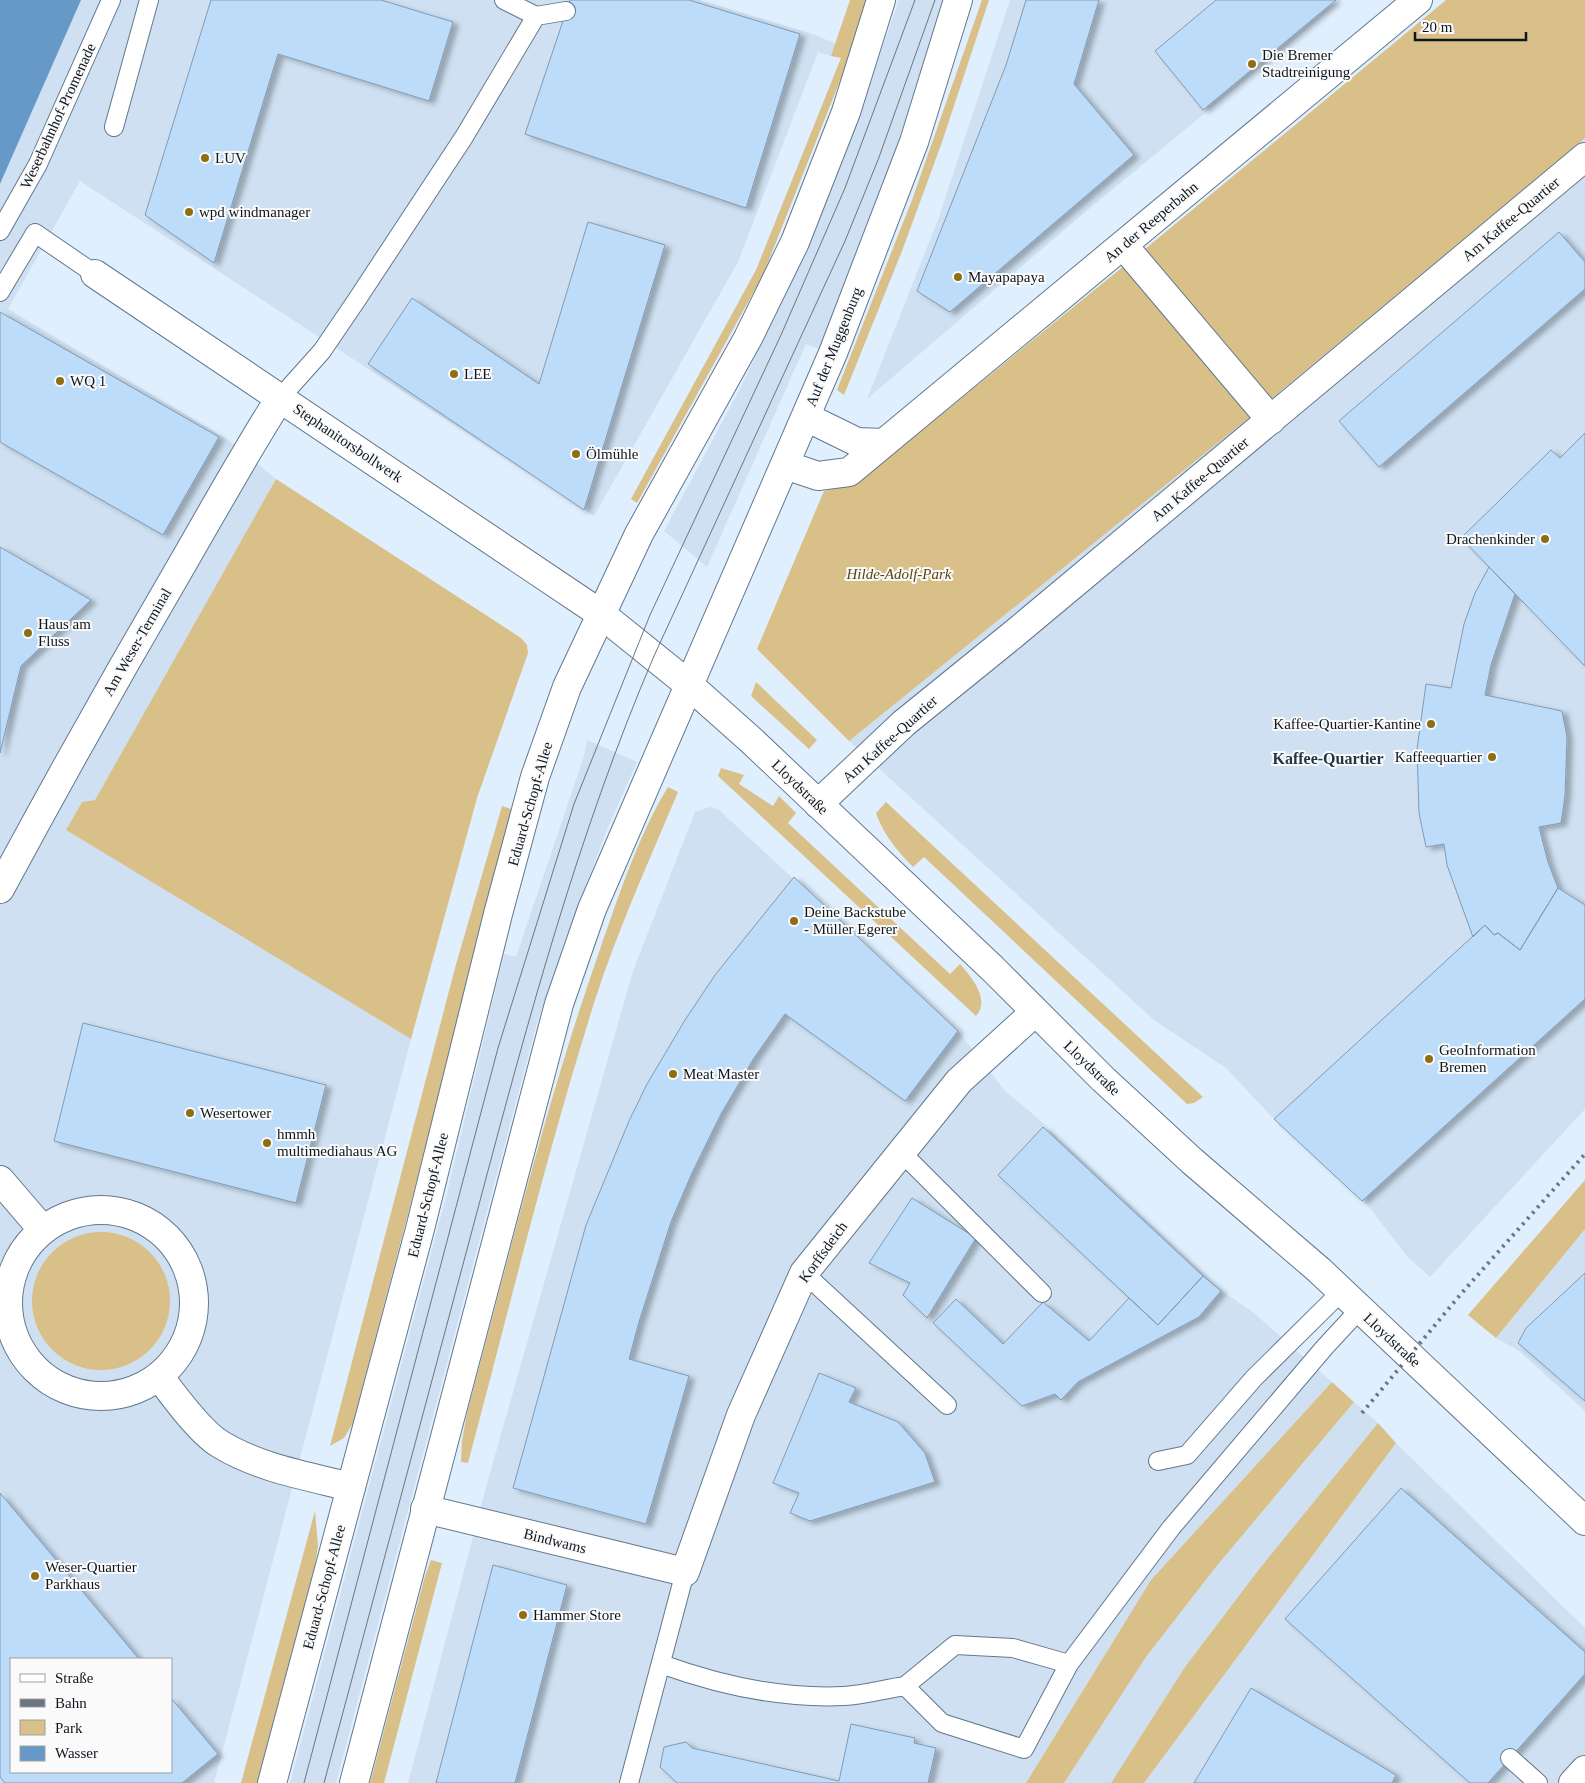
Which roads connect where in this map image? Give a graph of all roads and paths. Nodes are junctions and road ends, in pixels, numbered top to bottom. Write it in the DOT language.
graph roads {
  1 [pos="111,0"];
  2 [pos="149,0"];
  3 [pos="504,0"];
  4 [pos="881,0"];
  5 [pos="958,0"];
  6 [pos="1418,0"];
  7 [pos="566,11"];
  8 [pos="536,16"];
  9 [pos="114,126"];
  10 [pos="1585,156"];
  11 [pos="0,231"];
  12 [pos="1123,245"];
  13 [pos="95,274"];
  14 [pos="0,292"];
  15 [pos="280,398"];
  16 [pos="806,417"];
  17 [pos="1271,420"];
  18 [pos="884,443"];
  19 [pos="785,465"];
  20 [pos="601,614"];
  21 [pos="688,684"];
  22 [pos="818,804"];
  23 [pos="0,889"];
  24 [pos="1034,1012"];
  25 [pos="900,1152"];
  26 [pos="0,1180"];
  27 [pos="43,1230"];
  28 [pos="804,1273"];
  29 [pos="1042,1293"];
  30 [pos="1351,1300"];
  31 [pos="159,1376"];
  32 [pos="947,1405"];
  33 [pos="1158,1461"];
  34 [pos="351,1487"];
  35 [pos="425,1509"];
  36 [pos="1585,1521"];
  37 [pos="686,1572"];
  38 [pos="661,1664"];
  39 [pos="1069,1664"];
  40 [pos="905,1686"];
  41 [pos="1510,1758"];
  42 [pos="1585,1770"];
  43 [pos="272,1783"];
  44 [pos="354,1783"];
  45 [pos="629,1783"];
  46 [pos="1538,1783"];
  47 [pos="1573,1783"];
  1 -- 11 [label="lane, Weserbahnhof-Promenade"];
  2 -- 9 [label="lane"];
  3 -- 8 [label="lane"];
  4 -- 20 [label="street"];
  5 -- 16 [label="street, Auf der Muggenburg"];
  6 -- 12 [label="street, An der Reeperbahn"];
  7 -- 8 [label="lane"];
  8 -- 15 [label="lane"];
  10 -- 17 [label="street, Am Kaffee-Quartier"];
  12 -- 17 [label="street"];
  12 -- 18 [label="street, An der Reeperbahn"];
  13 -- 14 [label="lane"];
  13 -- 15 [label="street, Stephanitorsbollwerk"];
  15 -- 20 [label="street, Stephanitorsbollwerk"];
  15 -- 23 [label="street, Am Weser-Terminal"];
  16 -- 18 [label="street"];
  16 -- 19 [label="street, Auf der Muggenburg"];
  17 -- 22 [label="street, Am Kaffee-Quartier"];
  18 -- 19 [label="street, An der Reeperbahn"];
  19 -- 21 [label="street, Auf der Muggenburg"];
  20 -- 21 [label="street, Lloydstraße"];
  20 -- 34 [label="street, Eduard-Schopf-Allee"];
  21 -- 22 [label="street, Lloydstraße"];
  21 -- 35 [label="street"];
  22 -- 24 [label="street, Lloydstraße"];
  24 -- 25 [label="street, Korffsdeich"];
  24 -- 30 [label="street, Lloydstraße"];
  25 -- 28 [label="street, Korffsdeich"];
  25 -- 29 [label="lane"];
  26 -- 27 [label="street"];
  27 -- 31 [label="street"];
  27 -- 31 [label="street"];
  28 -- 32 [label="lane"];
  28 -- 37 [label="street, Korffsdeich"];
  30 -- 33 [label="lane"];
  30 -- 36 [label="street, Lloydstraße"];
  30 -- 39 [label="lane"];
  31 -- 34 [label="street"];
  34 -- 43 [label="street, Eduard-Schopf-Allee"];
  35 -- 37 [label="street, Bindwams"];
  35 -- 44 [label="street"];
  37 -- 38 [label="lane"];
  38 -- 40 [label="lane"];
  38 -- 45 [label="lane"];
  39 -- 40 [label="lane"];
  39 -- 40 [label="lane"];
  41 -- 46 [label="lane"];
  42 -- 47 [label="street"];
}
